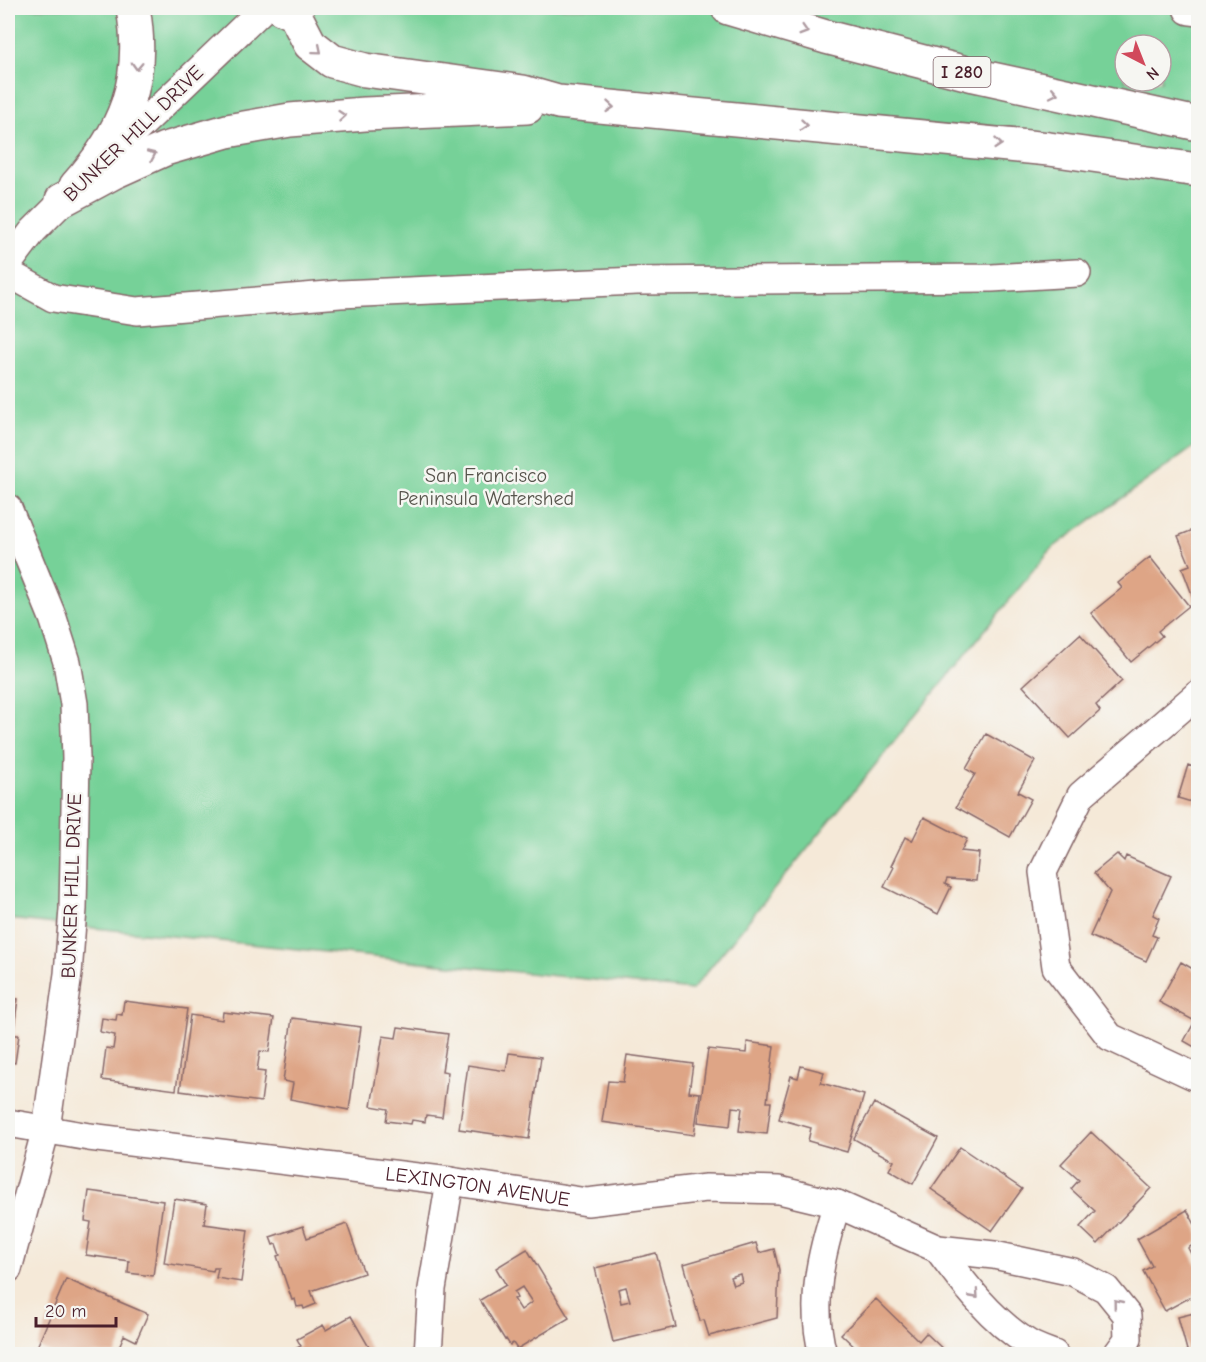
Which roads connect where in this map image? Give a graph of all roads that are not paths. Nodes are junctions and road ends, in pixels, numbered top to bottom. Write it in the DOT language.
graph roads {
  1 [pos="133,8"];
  2 [pos="264,8"];
  3 [pos="281,8"];
  4 [pos="728,8"];
  5 [pos="1190,8"];
  6 [pos="1198,9"];
  7 [pos="558,102"];
  8 [pos="1198,124"];
  9 [pos="1198,170"];
  10 [pos="62,200"];
  11 [pos="8,264"];
  12 [pos="8,273"];
  13 [pos="1077,273"];
  14 [pos="8,508"];
  15 [pos="1198,693"];
  16 [pos="1198,1078"];
  17 [pos="8,1123"];
  18 [pos="46,1129"];
  19 [pos="450,1181"];
  20 [pos="837,1204"];
  21 [pos="938,1249"];
  22 [pos="8,1269"];
  23 [pos="428,1354"];
  24 [pos="823,1354"];
  25 [pos="1054,1354"];
  26 [pos="1117,1354"];
  1 -- 10 [label="highway, one-way"];
  2 -- 10 [label="street, BUNKER HILL DRIVE"];
  3 -- 7 [label="highway, one-way"];
  4 -- 8 [label="highway, I 280, one-way"];
  5 -- 6 [label="highway"];
  7 -- 9 [label="highway, one-way"];
  10 -- 7 [label="highway, one-way"];
  10 -- 11 [label="street, BUNKER HILL DRIVE"];
  12 -- 13 [label="street"];
  14 -- 18 [label="street, BUNKER HILL DRIVE"];
  15 -- 16 [label="street"];
  17 -- 18 [label="street, LEXINGTON AVENUE"];
  18 -- 19 [label="street, LEXINGTON AVENUE"];
  18 -- 22 [label="street, BUNKER HILL DRIVE"];
  19 -- 20 [label="street, LEXINGTON AVENUE"];
  19 -- 23 [label="street"];
  20 -- 21 [label="street, LEXINGTON AVENUE"];
  20 -- 24 [label="street"];
  21 -- 25 [label="street, LEXINGTON AVENUE, one-way"];
  26 -- 21 [label="street, LEXINGTON AVENUE, one-way"];
}
